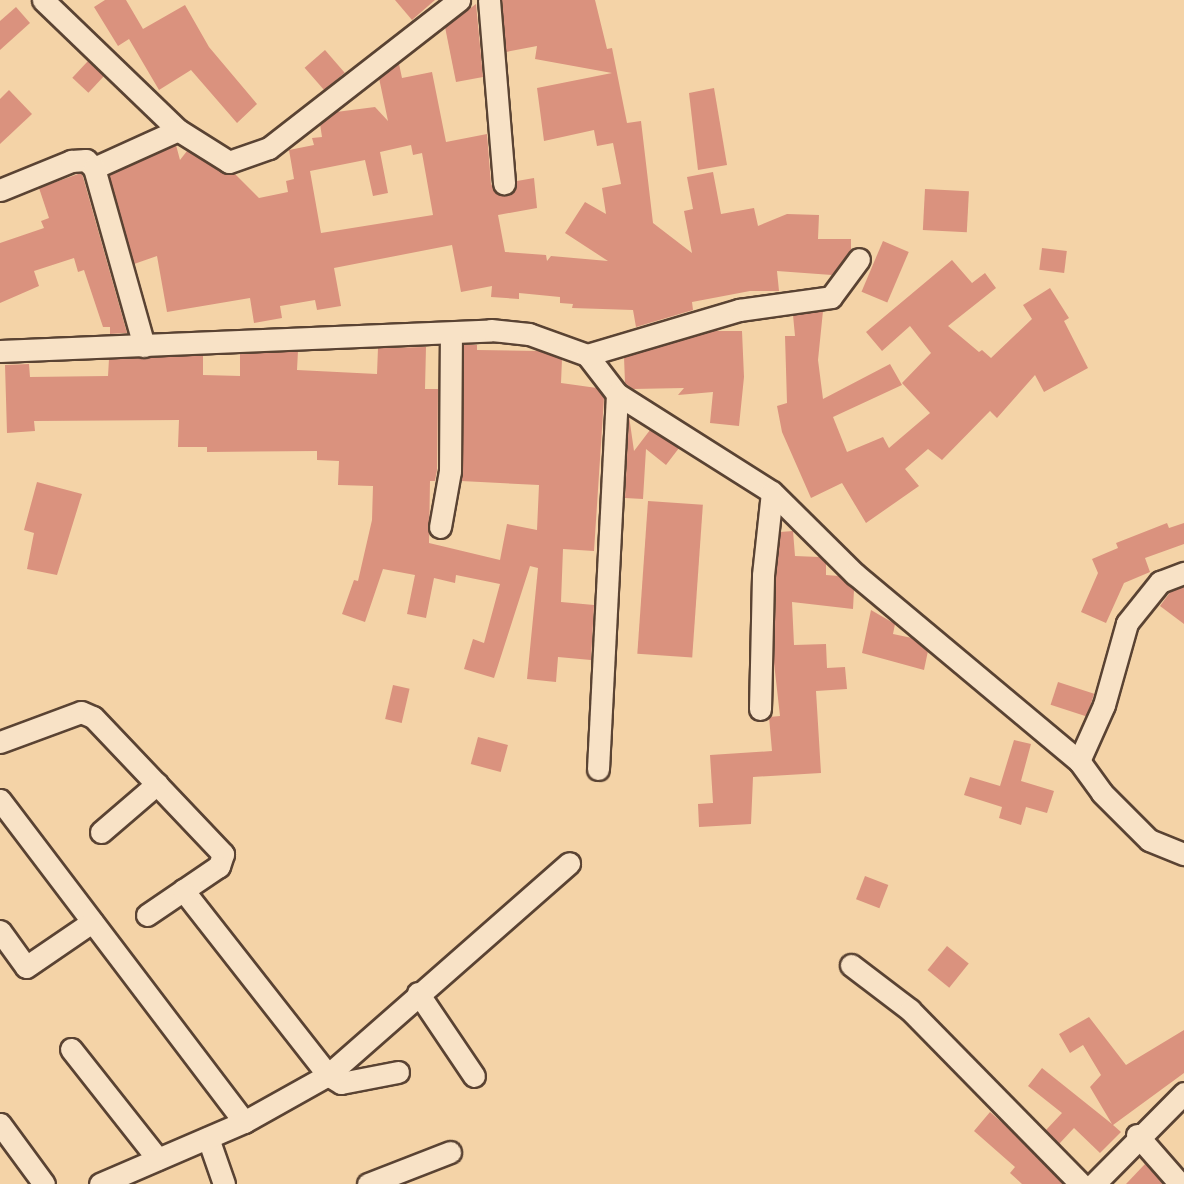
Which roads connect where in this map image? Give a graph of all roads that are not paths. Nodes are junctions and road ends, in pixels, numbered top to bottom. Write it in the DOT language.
graph roads {
  1 [pos="43,0"];
  2 [pos="459,0"];
  3 [pos="489,0"];
  4 [pos="178,130"];
  5 [pos="94,168"];
  6 [pos="504,183"];
  7 [pos="0,190"];
  8 [pos="859,260"];
  9 [pos="451,335"];
  10 [pos="144,346"];
  11 [pos="0,351"];
  12 [pos="587,355"];
  13 [pos="617,394"];
  14 [pos="772,492"];
  15 [pos="440,527"];
  16 [pos="1184,573"];
  17 [pos="760,709"];
  18 [pos="0,742"];
  19 [pos="1079,761"];
  20 [pos="598,769"];
  21 [pos="157,784"];
  22 [pos="0,800"];
  23 [pos="101,831"];
  24 [pos="1184,854"];
  25 [pos="569,863"];
  26 [pos="183,890"];
  27 [pos="147,915"];
  28 [pos="92,922"];
  29 [pos="0,931"];
  30 [pos="851,965"];
  31 [pos="418,993"];
  32 [pos="71,1049"];
  33 [pos="398,1072"];
  34 [pos="328,1075"];
  35 [pos="474,1076"];
  36 [pos="1184,1093"];
  37 [pos="244,1122"];
  38 [pos="0,1124"];
  39 [pos="1137,1135"];
  40 [pos="208,1138"];
  41 [pos="450,1152"];
  42 [pos="158,1159"];
  43 [pos="44,1184"];
  44 [pos="100,1184"];
  45 [pos="224,1184"];
  46 [pos="368,1184"];
  47 [pos="1081,1184"];
  48 [pos="1094,1184"];
  49 [pos="1180,1184"];
  1 -- 4 [label="street"];
  2 -- 4 [label="street"];
  3 -- 6 [label="street"];
  4 -- 5 [label="street"];
  5 -- 7 [label="street"];
  5 -- 10 [label="street"];
  8 -- 12 [label="street"];
  9 -- 10 [label="street"];
  9 -- 12 [label="street"];
  9 -- 15 [label="street"];
  10 -- 11 [label="street"];
  12 -- 13 [label="street"];
  13 -- 14 [label="street"];
  13 -- 20 [label="street"];
  14 -- 17 [label="street"];
  14 -- 19 [label="street"];
  16 -- 19 [label="street"];
  18 -- 21 [label="street"];
  19 -- 24 [label="street"];
  21 -- 23 [label="street"];
  21 -- 26 [label="street"];
  22 -- 28 [label="street"];
  25 -- 31 [label="street"];
  26 -- 27 [label="street"];
  26 -- 34 [label="street"];
  28 -- 29 [label="street"];
  28 -- 37 [label="street"];
  30 -- 47 [label="street"];
  31 -- 34 [label="street"];
  31 -- 35 [label="street"];
  32 -- 42 [label="street"];
  33 -- 34 [label="street"];
  34 -- 37 [label="street"];
  36 -- 39 [label="street"];
  37 -- 40 [label="street"];
  38 -- 43 [label="street"];
  39 -- 48 [label="street"];
  39 -- 49 [label="street"];
  40 -- 42 [label="street"];
  40 -- 45 [label="street"];
  41 -- 46 [label="street"];
  42 -- 44 [label="street"];
}
